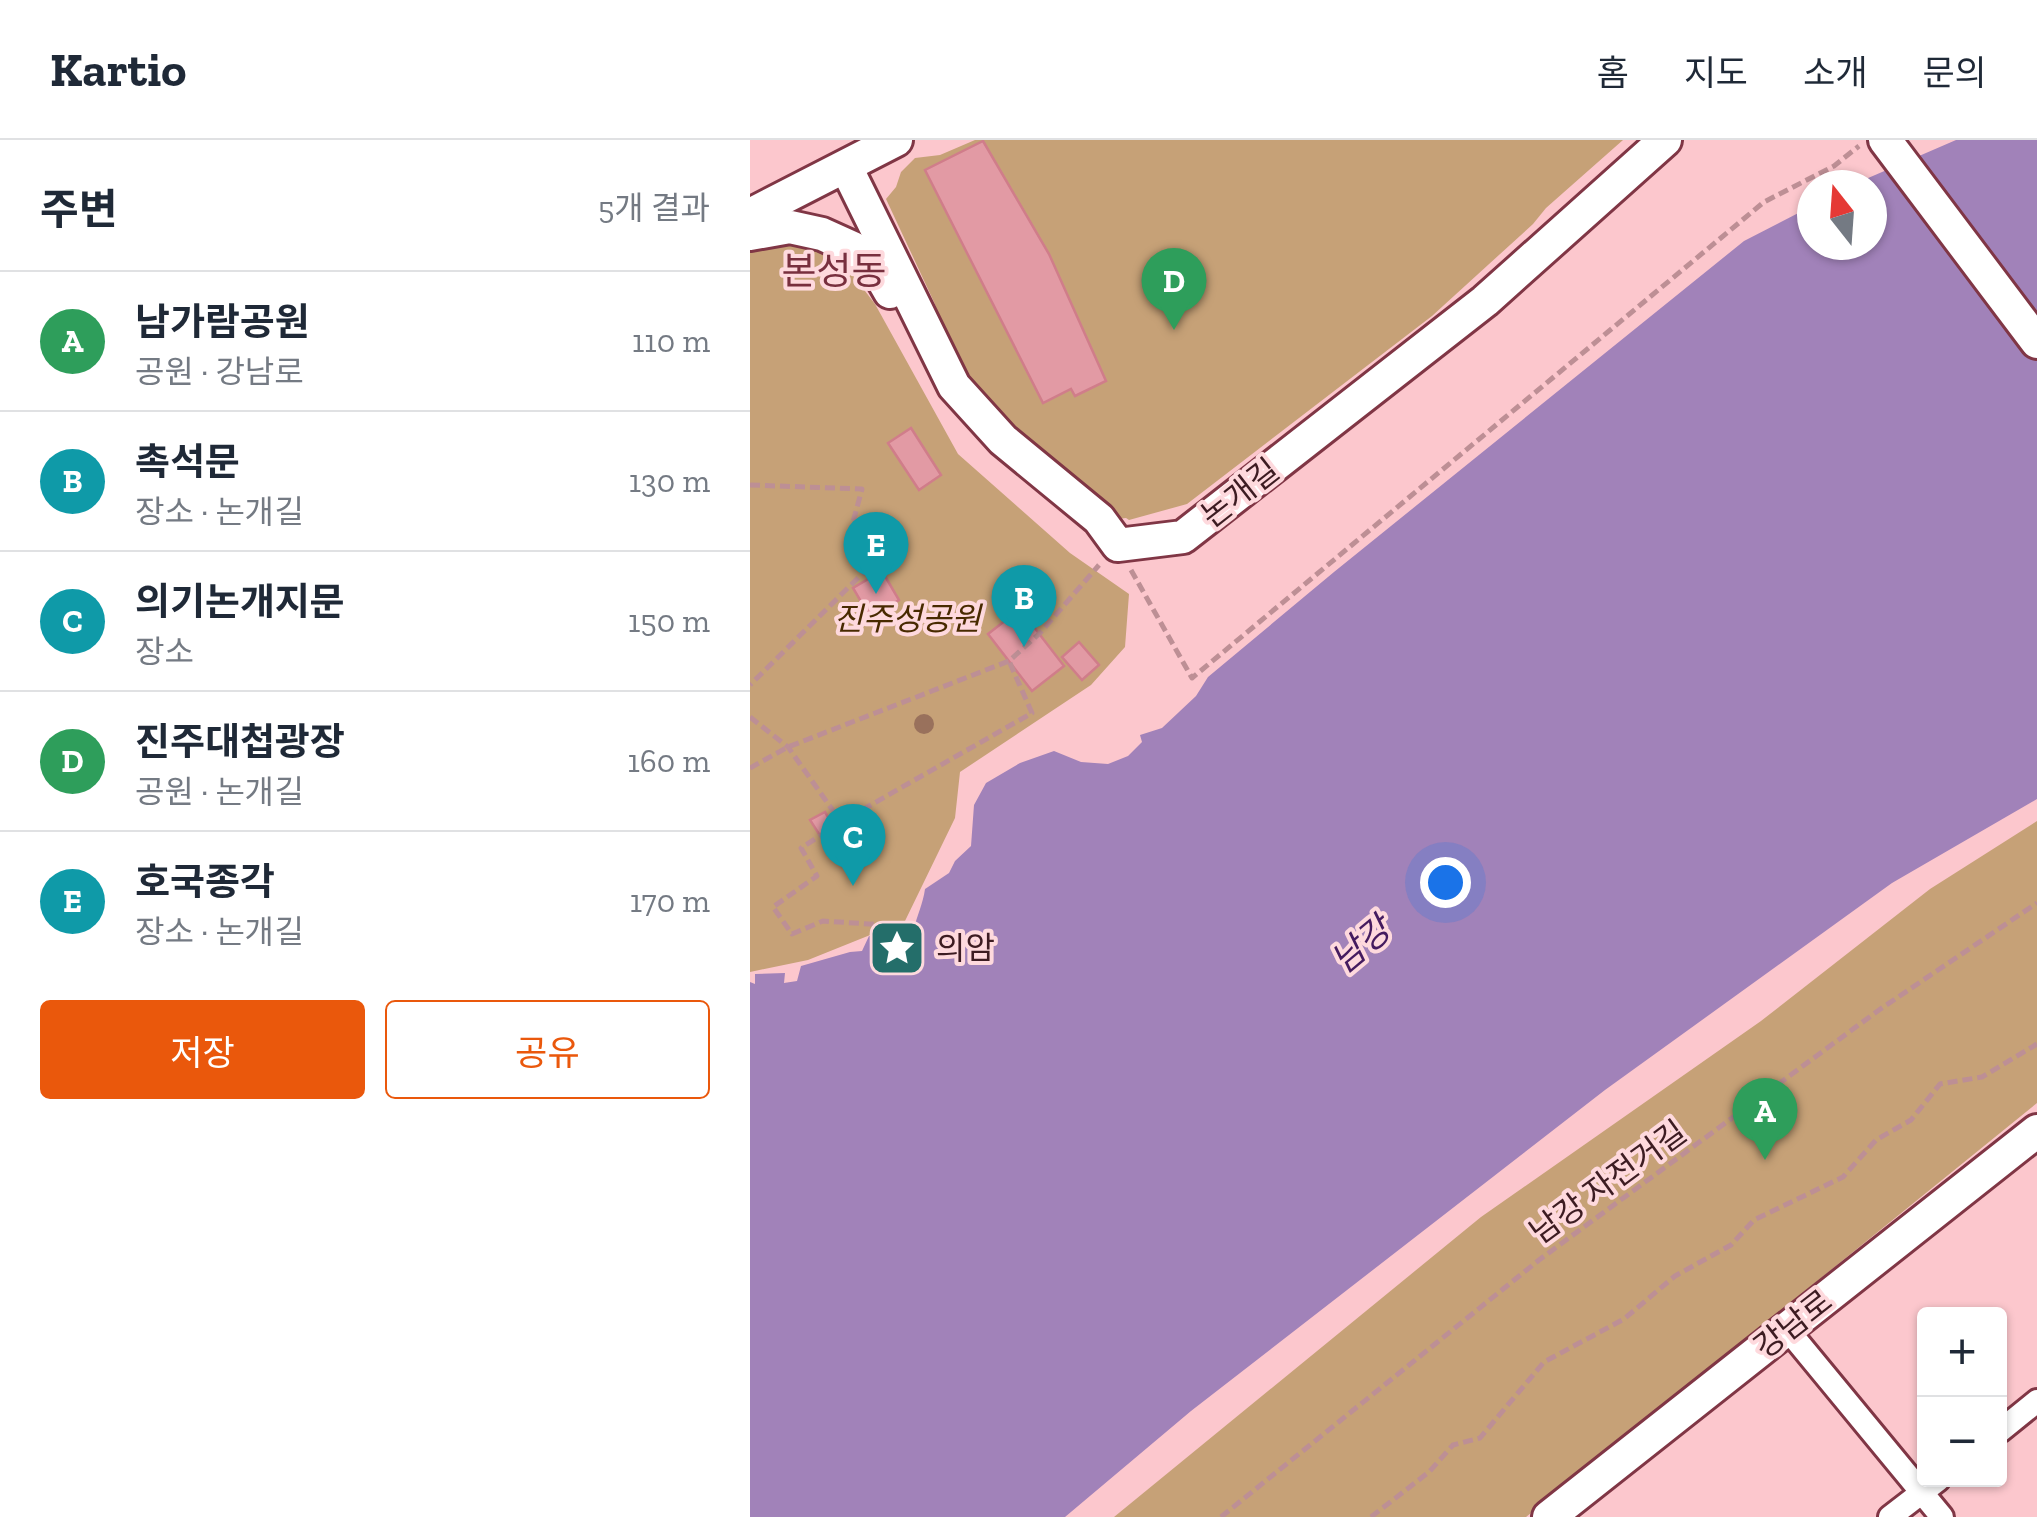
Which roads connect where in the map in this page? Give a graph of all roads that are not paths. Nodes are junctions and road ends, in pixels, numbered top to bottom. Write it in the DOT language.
graph roads {
  1 [pos="1665,140"];
  2 [pos="1885,140"];
  3 [pos="882,143"];
  4 [pos="846,167"];
  5 [pos="750,215"];
  6 [pos="750,234"];
  7 [pos="2037,342"];
  8 [pos="932,344"];
  9 [pos="2037,1130"];
  10 [pos="1787,1328"];
  11 [pos="2037,1401"];
  12 [pos="2007,1425"];
  13 [pos="1917,1472"];
  14 [pos="1929,1487"];
  15 [pos="1930,1487"];
  16 [pos="1549,1517"];
  17 [pos="1890,1517"];
  18 [pos="1942,1517"];
  1 -- 8 [label="street, 논개길"];
  2 -- 7 [label="street"];
  3 -- 4 [label="street"];
  4 -- 5 [label="street"];
  4 -- 8 [label="street"];
  6 -- 8 [label="street"];
  9 -- 10 [label="street, 강남로"];
  10 -- 13 [label="street"];
  10 -- 16 [label="street, 강남로"];
  11 -- 12 [label="street"];
  14 -- 17 [label="street"];
  15 -- 18 [label="street"];
}
